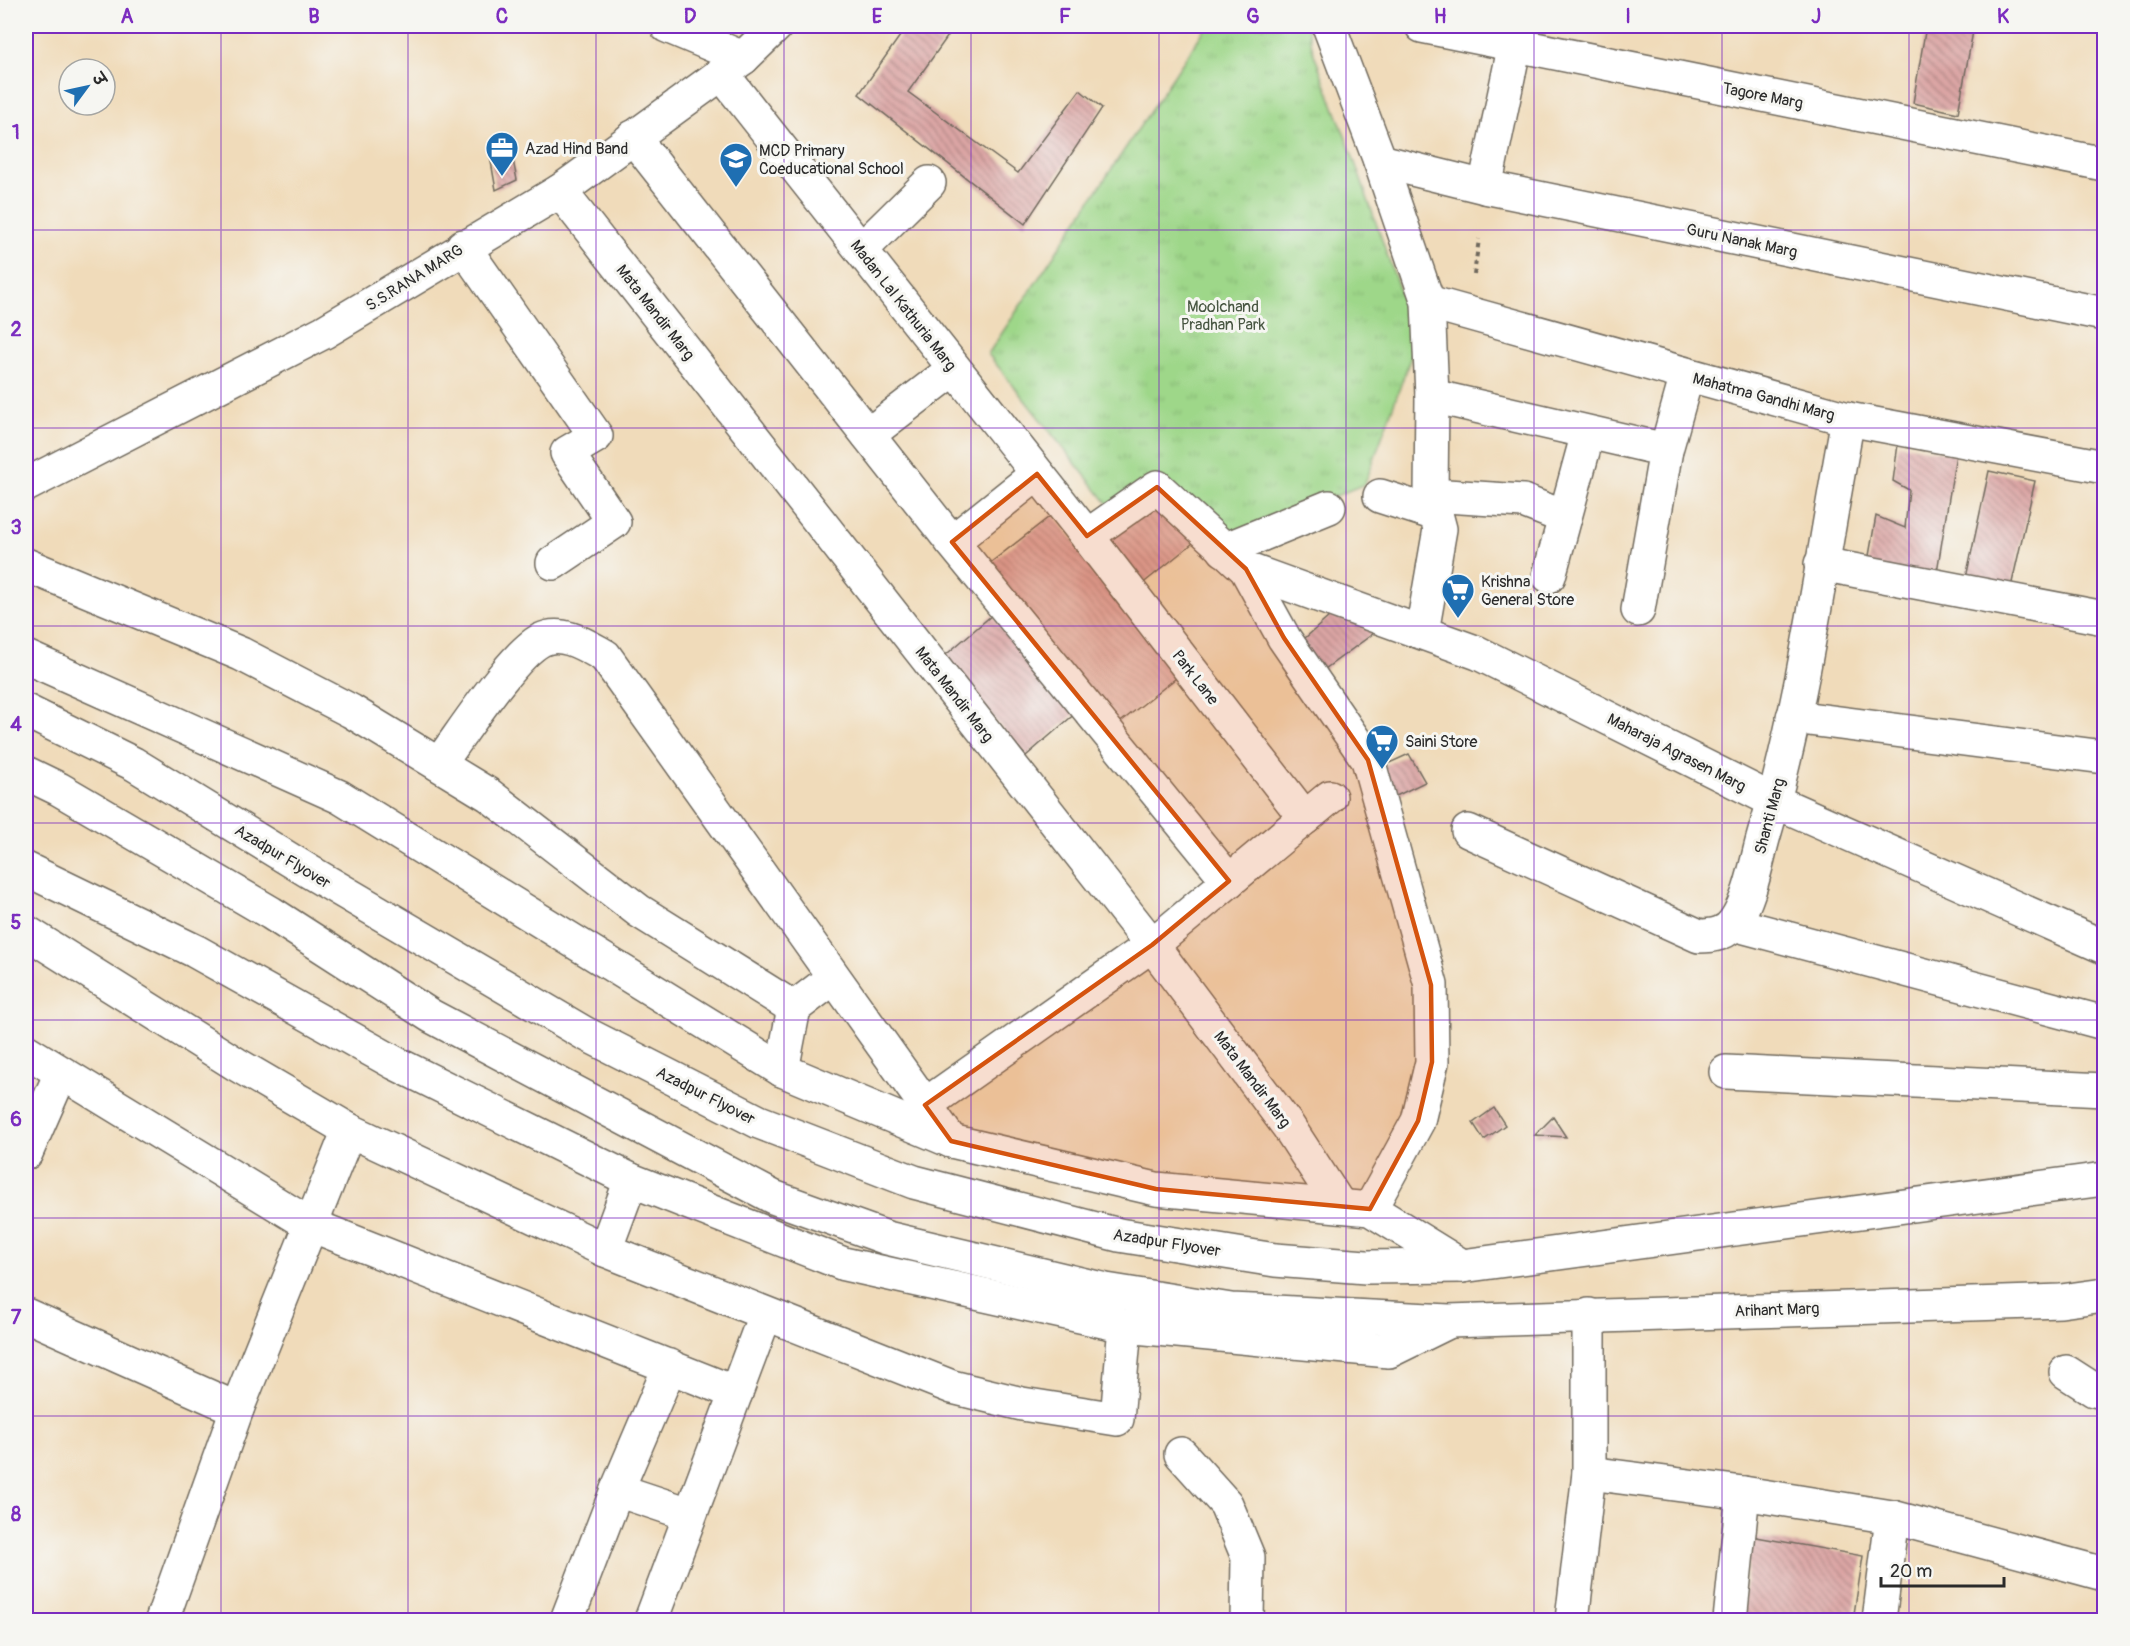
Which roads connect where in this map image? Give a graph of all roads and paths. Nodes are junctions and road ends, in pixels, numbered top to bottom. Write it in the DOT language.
graph roads {
  1 [pos="667,26"];
  2 [pos="776,26"];
  3 [pos="1329,26"];
  4 [pos="1422,26"];
  5 [pos="1515,44"];
  6 [pos="732,66"];
  7 [pos="633,137"];
  8 [pos="1380,161"];
  9 [pos="2104,164"];
  10 [pos="929,183"];
  11 [pos="1485,187"];
  12 [pos="560,190"];
  13 [pos="463,246"];
  14 [pos="861,250"];
  15 [pos="1428,302"];
  16 [pos="2104,314"];
  17 [pos="954,369"];
  18 [pos="1687,375"];
  19 [pos="1432,396"];
  20 [pos="1848,419"];
  21 [pos="1588,433"];
  22 [pos="868,435"];
  23 [pos="1666,450"];
  24 [pos="2104,467"];
  25 [pos="1037,474"];
  26 [pos="26,485"];
  27 [pos="1380,496"];
  28 [pos="1434,505"];
  29 [pos="1329,507"];
  30 [pos="1564,517"];
  31 [pos="1087,536"];
  32 [pos="952,542"];
  33 [pos="1235,559"];
  34 [pos="553,563"];
  35 [pos="1821,564"];
  36 [pos="26,565"];
  37 [pos="1549,576"];
  38 [pos="1638,610"];
  39 [pos="2104,618"];
  40 [pos="1422,632"];
  41 [pos="26,657"];
  42 [pos="26,711"];
  43 [pos="1793,717"];
  44 [pos="2104,757"];
  45 [pos="439,765"];
  46 [pos="26,773"];
  47 [pos="1330,797"];
  48 [pos="1774,801"];
  49 [pos="1305,818"];
  50 [pos="1468,831"];
  51 [pos="26,869"];
  52 [pos="1229,881"];
  53 [pos="1734,924"];
  54 [pos="26,932"];
  55 [pos="1152,945"];
  56 [pos="2104,947"];
  57 [pos="833,978"];
  58 [pos="794,1008"];
  59 [pos="2104,1023"];
  60 [pos="26,1051"];
  61 [pos="782,1070"];
  62 [pos="1726,1072"];
  63 [pos="61,1073"];
  64 [pos="2104,1090"];
  65 [pos="925,1105"];
  66 [pos="349,1130"];
  67 [pos="951,1141"];
  68 [pos="26,1153"];
  69 [pos="2104,1179"];
  70 [pos="631,1180"];
  71 [pos="1355,1208"];
  72 [pos="311,1225"];
  73 [pos="605,1250"];
  74 [pos="1462,1266"];
  75 [pos="2104,1295"];
  76 [pos="765,1315"];
  77 [pos="1589,1315"];
  78 [pos="26,1316"];
  79 [pos="1449,1321"];
  80 [pos="1125,1326"];
  81 [pos="670,1366"];
  82 [pos="2066,1372"];
  83 [pos="2104,1392"];
  84 [pos="736,1393"];
  85 [pos="237,1408"];
  86 [pos="1181,1454"];
  87 [pos="1589,1473"];
  88 [pos="617,1490"];
  89 [pos="1743,1493"];
  90 [pos="689,1514"];
  91 [pos="1892,1517"];
  92 [pos="2104,1574"];
  93 [pos="162,1620"];
  94 [pos="567,1620"];
  95 [pos="651,1620"];
  96 [pos="1247,1620"];
  97 [pos="1572,1620"];
  98 [pos="1730,1620"];
  99 [pos="1879,1620"];
  1 -- 6 [label="street"];
  2 -- 6 [label="street, S.S.RANA MARG"];
  3 -- 8 [label="street"];
  4 -- 5 [label="street, Tagore Marg"];
  5 -- 9 [label="street, Tagore Marg"];
  5 -- 11 [label="street"];
  6 -- 7 [label="street, S.S.RANA MARG"];
  6 -- 14 [label="street, Madan Lal Kathuria Marg"];
  7 -- 12 [label="street, S.S.RANA MARG"];
  7 -- 22 [label="street"];
  8 -- 11 [label="street, Guru Nanak Marg"];
  8 -- 15 [label="street"];
  10 -- 14 [label="street"];
  11 -- 16 [label="street, Guru Nanak Marg"];
  12 -- 13 [label="street, S.S.RANA MARG"];
  12 -- 55 [label="street, Mata Mandir Marg"];
  13 -- 26 [label="street, S.S.RANA MARG"];
  13 -- 34 [label="street"];
  14 -- 17 [label="street, Madan Lal Kathuria Marg"];
  15 -- 18 [label="street, Mahatma Gandhi Marg"];
  15 -- 19 [label="street"];
  17 -- 22 [label="street"];
  17 -- 25 [label="street, Madan Lal Kathuria Marg"];
  18 -- 20 [label="street, Mahatma Gandhi Marg"];
  18 -- 23 [label="street"];
  19 -- 21 [label="street"];
  19 -- 28 [label="street"];
  20 -- 24 [label="street, Mahatma Gandhi Marg"];
  20 -- 35 [label="street, Shanti Marg"];
  21 -- 23 [label="street"];
  21 -- 30 [label="street"];
  22 -- 32 [label="street"];
  23 -- 38 [label="street"];
  25 -- 31 [label="street, Madan Lal Kathuria Marg"];
  25 -- 32 [label="street"];
  27 -- 28 [label="street"];
  28 -- 30 [label="street"];
  28 -- 40 [label="street"];
  29 -- 33 [label="street"];
  30 -- 37 [label="street"];
  31 -- 33 [label="street"];
  31 -- 49 [label="street, Park Lane"];
  32 -- 52 [label="street"];
  33 -- 40 [label="street, Maharaja Agrasen Marg"];
  33 -- 71 [label="street"];
  35 -- 39 [label="street"];
  35 -- 43 [label="street, Shanti Marg"];
  36 -- 45 [label="street"];
  40 -- 48 [label="street, Maharaja Agrasen Marg"];
  41 -- 61 [label="street"];
  42 -- 74 [label="street, Azadpur Flyover"];
  43 -- 44 [label="street"];
  43 -- 48 [label="street, Shanti Marg"];
  45 -- 57 [label="street"];
  45 -- 58 [label="street"];
  46 -- 79 [label="street"];
  47 -- 49 [label="street"];
  48 -- 53 [label="street, Shanti Marg"];
  48 -- 56 [label="street, Maharaja Agrasen Marg"];
  49 -- 52 [label="street"];
  50 -- 53 [label="street"];
  51 -- 70 [label="street"];
  52 -- 55 [label="street"];
  53 -- 59 [label="street"];
  54 -- 66 [label="street"];
  55 -- 65 [label="street"];
  55 -- 71 [label="street, Mata Mandir Marg"];
  57 -- 58 [label="street"];
  57 -- 65 [label="street"];
  58 -- 61 [label="street"];
  60 -- 63 [label="street"];
  61 -- 67 [label="street"];
  62 -- 64 [label="street"];
  63 -- 68 [label="street"];
  63 -- 72 [label="street"];
  65 -- 67 [label="street"];
  66 -- 72 [label="street"];
  66 -- 73 [label="street"];
  67 -- 71 [label="street"];
  69 -- 74 [label="street"];
  70 -- 73 [label="street"];
  70 -- 80 [label="street"];
  71 -- 74 [label="street"];
  72 -- 81 [label="street"];
  72 -- 85 [label="street"];
  73 -- 76 [label="street"];
  75 -- 77 [label="street, Arihant Marg"];
  76 -- 80 [label="street"];
  76 -- 84 [label="street"];
  77 -- 79 [label="street, Arihant Marg"];
  77 -- 87 [label="street"];
  78 -- 85 [label="street"];
  79 -- 80 [label="street"];
  81 -- 84 [label="street"];
  81 -- 88 [label="street"];
  82 -- 83 [label="street"];
  84 -- 90 [label="street"];
  85 -- 93 [label="street"];
  86 -- 96 [label="street"];
  87 -- 89 [label="street"];
  87 -- 97 [label="street"];
  88 -- 90 [label="street"];
  88 -- 94 [label="street"];
  89 -- 91 [label="street"];
  89 -- 98 [label="street"];
  90 -- 95 [label="street"];
  91 -- 92 [label="street"];
  91 -- 99 [label="street"];
}
